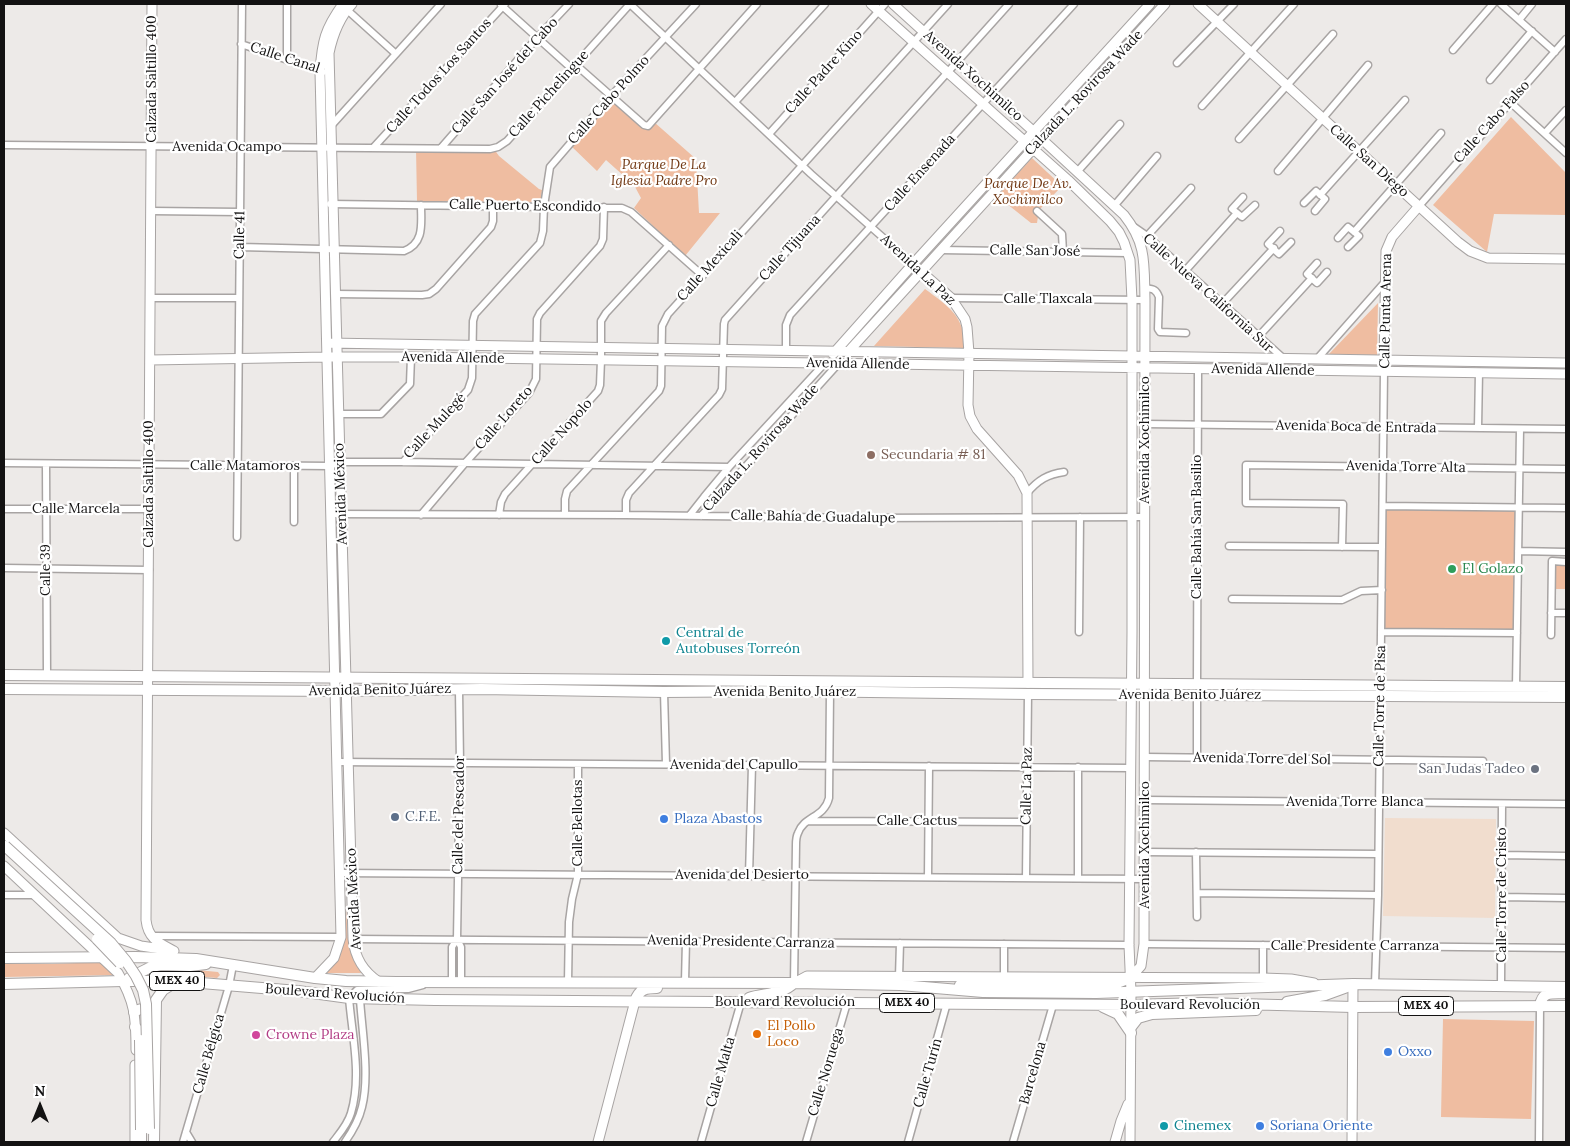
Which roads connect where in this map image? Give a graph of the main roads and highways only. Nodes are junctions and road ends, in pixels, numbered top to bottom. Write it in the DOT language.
graph roads {
  1 [pos="4,675"];
  2 [pos="497,678"];
  3 [pos="658,679"];
  4 [pos="721,680"];
  5 [pos="895,681"];
  6 [pos="1516,686"];
  7 [pos="1566,687"];
  8 [pos="4,689"];
  9 [pos="481,689"];
  10 [pos="1197,689"];
  11 [pos="1380,690"];
  12 [pos="664,692"];
  13 [pos="895,693"];
  14 [pos="1463,696"];
  15 [pos="1566,697"];
  16 [pos="4,848"];
  17 [pos="4,958"];
  18 [pos="214,962"];
  19 [pos="1130,978"];
  20 [pos="122,980"];
  21 [pos="177,981"];
  22 [pos="685,982"];
  23 [pos="794,982"];
  24 [pos="4,984"];
  25 [pos="1353,984"];
  26 [pos="1566,987"];
  27 [pos="942,989"];
  28 [pos="1566,993"];
  29 [pos="635,1001"];
  30 [pos="741,1002"];
  31 [pos="888,1003"];
  32 [pos="1097,1005"];
  33 [pos="1275,1005"];
  34 [pos="1540,1006"];
  35 [pos="1566,1006"];
  36 [pos="134,1012"];
  37 [pos="156,1014"];
  38 [pos="135,1027"];
  39 [pos="156,1029"];
  40 [pos="145,1130"];
  41 [pos="141,1142"];
  42 [pos="149,1142"];
  43 [pos="154,1142"];
  1 -- 2 [label="main road, Avenida Benito Juárez"];
  2 -- 3 [label="main road, Avenida Benito Juárez"];
  2 -- 9 [label="main road"];
  3 -- 4 [label="main road, Avenida Benito Juárez"];
  3 -- 12 [label="main road"];
  4 -- 5 [label="main road, Avenida Benito Juárez"];
  4 -- 12 [label="main road"];
  5 -- 10 [label="main road, Avenida Benito Juárez"];
  5 -- 13 [label="main road"];
  6 -- 7 [label="main road, Avenida Benito Juárez"];
  6 -- 11 [label="main road, Avenida Benito Juárez"];
  6 -- 14 [label="main road"];
  8 -- 9 [label="main road, Avenida Benito Juárez"];
  9 -- 12 [label="main road, Avenida Benito Juárez"];
  10 -- 11 [label="main road, Avenida Benito Juárez"];
  10 -- 13 [label="main road, Avenida Benito Juárez"];
  11 -- 14 [label="main road, Avenida Benito Juárez"];
  12 -- 13 [label="main road, Avenida Benito Juárez"];
  14 -- 15 [label="main road, Avenida Benito Juárez"];
  16 -- 40 [label="main road, bridge"];
  17 -- 18 [label="main road, MEX 40"];
  18 -- 20 [label="main road"];
  18 -- 22 [label="main road, MEX 40"];
  19 -- 27 [label="main road"];
  20 -- 21 [label="main road, Boulevard Revolución / MEX 40"];
  20 -- 24 [label="main road, Boulevard Revolución / MEX 40"];
  21 -- 29 [label="main road, Boulevard Revolución / MEX 40"];
  21 -- 37 [label="main road"];
  22 -- 23 [label="main road, MEX 40"];
  22 -- 29 [label="main road"];
  23 -- 27 [label="main road, MEX 40"];
  23 -- 30 [label="main road"];
  25 -- 26 [label="main road, MEX 40"];
  25 -- 27 [label="main road, MEX 40"];
  25 -- 33 [label="main road"];
  27 -- 31 [label="main road"];
  28 -- 34 [label="main road"];
  29 -- 30 [label="main road, Boulevard Revolución / MEX 40"];
  30 -- 31 [label="main road, Boulevard Revolución / MEX 40"];
  31 -- 32 [label="main road, Boulevard Revolución / MEX 40"];
  32 -- 33 [label="main road, Boulevard Revolución / MEX 40"];
  32 -- 33 [label="main road"];
  33 -- 34 [label="main road, Boulevard Revolución / MEX 40"];
  34 -- 35 [label="main road, Boulevard Revolución / MEX 40"];
  36 -- 37 [label="main road"];
  37 -- 39 [label="main road"];
  38 -- 39 [label="main road"];
  39 -- 43 [label="main road"];
  40 -- 41 [label="main road"];
  40 -- 42 [label="main road"];
}
